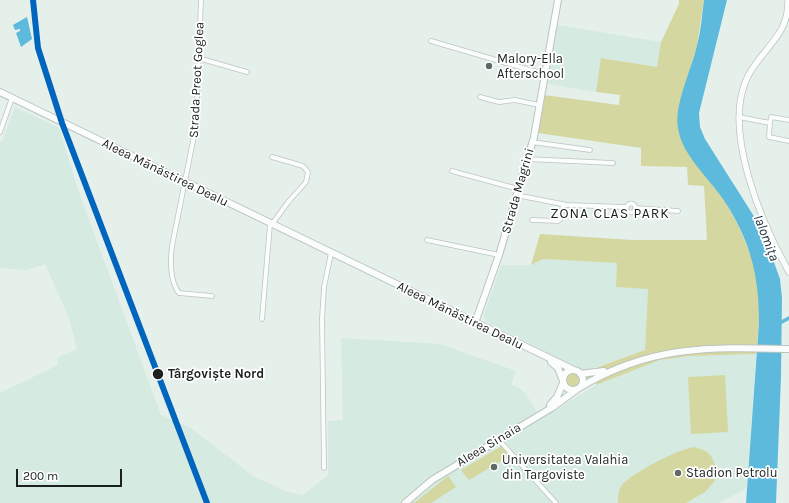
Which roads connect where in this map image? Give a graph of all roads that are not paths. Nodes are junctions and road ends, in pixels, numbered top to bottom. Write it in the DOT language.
graph roads {
  1 [pos="201,0"];
  2 [pos="558,0"];
  3 [pos="788,0"];
  4 [pos="788,21"];
  5 [pos="431,41"];
  6 [pos="198,58"];
  7 [pos="248,72"];
  8 [pos="544,74"];
  9 [pos="0,92"];
  10 [pos="480,97"];
  11 [pos="12,98"];
  12 [pos="539,105"];
  13 [pos="739,117"];
  14 [pos="789,120"];
  15 [pos="770,123"];
  16 [pos="0,132"];
  17 [pos="789,141"];
  18 [pos="532,142"];
  19 [pos="590,150"];
  20 [pos="272,156"];
  21 [pos="527,159"];
  22 [pos="613,163"];
  23 [pos="452,171"];
  24 [pos="186,182"];
  25 [pos="517,192"];
  26 [pos="563,204"];
  27 [pos="678,211"];
  28 [pos="532,220"];
  29 [pos="271,224"];
  30 [pos="427,240"];
  31 [pos="330,253"];
  32 [pos="499,255"];
  33 [pos="789,272"];
  34 [pos="212,296"];
  35 [pos="262,319"];
  36 [pos="475,323"];
  37 [pos="789,349"];
  38 [pos="547,358"];
  39 [pos="620,367"];
  40 [pos="574,370"];
  41 [pos="580,374"];
  42 [pos="563,382"];
  43 [pos="577,389"];
  44 [pos="498,439"];
  45 [pos="324,468"];
  46 [pos="401,503"];
  47 [pos="405,503"];
  48 [pos="556,503"];
  1 -- 6 [label="street, Strada Preot Goglea"];
  2 -- 8 [label="main road, Strada Magrini"];
  3 -- 4 [label="main road"];
  4 -- 13 [label="main road"];
  5 -- 8 [label="street"];
  6 -- 7 [label="street"];
  6 -- 24 [label="street, Strada Preot Goglea"];
  8 -- 12 [label="main road, Strada Magrini"];
  9 -- 11 [label="main road, Aleea Mănăstirea Dealu"];
  10 -- 12 [label="street"];
  11 -- 16 [label="street"];
  11 -- 24 [label="main road, Aleea Mănăstirea Dealu"];
  12 -- 18 [label="main road, Strada Magrini"];
  13 -- 15 [label="street"];
  13 -- 33 [label="main road"];
  14 -- 15 [label="street"];
  15 -- 17 [label="street"];
  18 -- 19 [label="street"];
  18 -- 21 [label="main road, Strada Magrini"];
  20 -- 29 [label="street"];
  21 -- 22 [label="street"];
  21 -- 25 [label="main road, Strada Magrini"];
  23 -- 25 [label="street"];
  24 -- 29 [label="main road, Aleea Mănăstirea Dealu"];
  24 -- 34 [label="street, Strada Preot Goglea"];
  25 -- 26 [label="street"];
  25 -- 32 [label="main road, Strada Magrini"];
  26 -- 27 [label="street"];
  26 -- 28 [label="street"];
  29 -- 31 [label="main road, Aleea Mănăstirea Dealu"];
  29 -- 35 [label="street"];
  30 -- 32 [label="street"];
  31 -- 36 [label="main road, Aleea Mănăstirea Dealu"];
  31 -- 45 [label="street"];
  32 -- 36 [label="main road, Strada Magrini"];
  36 -- 38 [label="main road, Aleea Mănăstirea Dealu"];
  37 -- 39 [label="main road"];
  38 -- 40 [label="main road, Aleea Mănăstirea Dealu"];
  38 -- 42 [label="main road, Aleea Mănăstirea Dealu"];
  39 -- 41 [label="main road"];
  39 -- 43 [label="main road, Aleea Sinaia"];
  40 -- 41 [label="main road"];
  40 -- 42 [label="main road, Aleea Sinaia"];
  41 -- 43 [label="main road"];
  42 -- 43 [label="main road"];
  42 -- 46 [label="main road, Aleea Sinaia"];
  43 -- 44 [label="main road, Aleea Sinaia"];
  44 -- 47 [label="main road, Aleea Sinaia"];
  44 -- 48 [label="street"];
}
